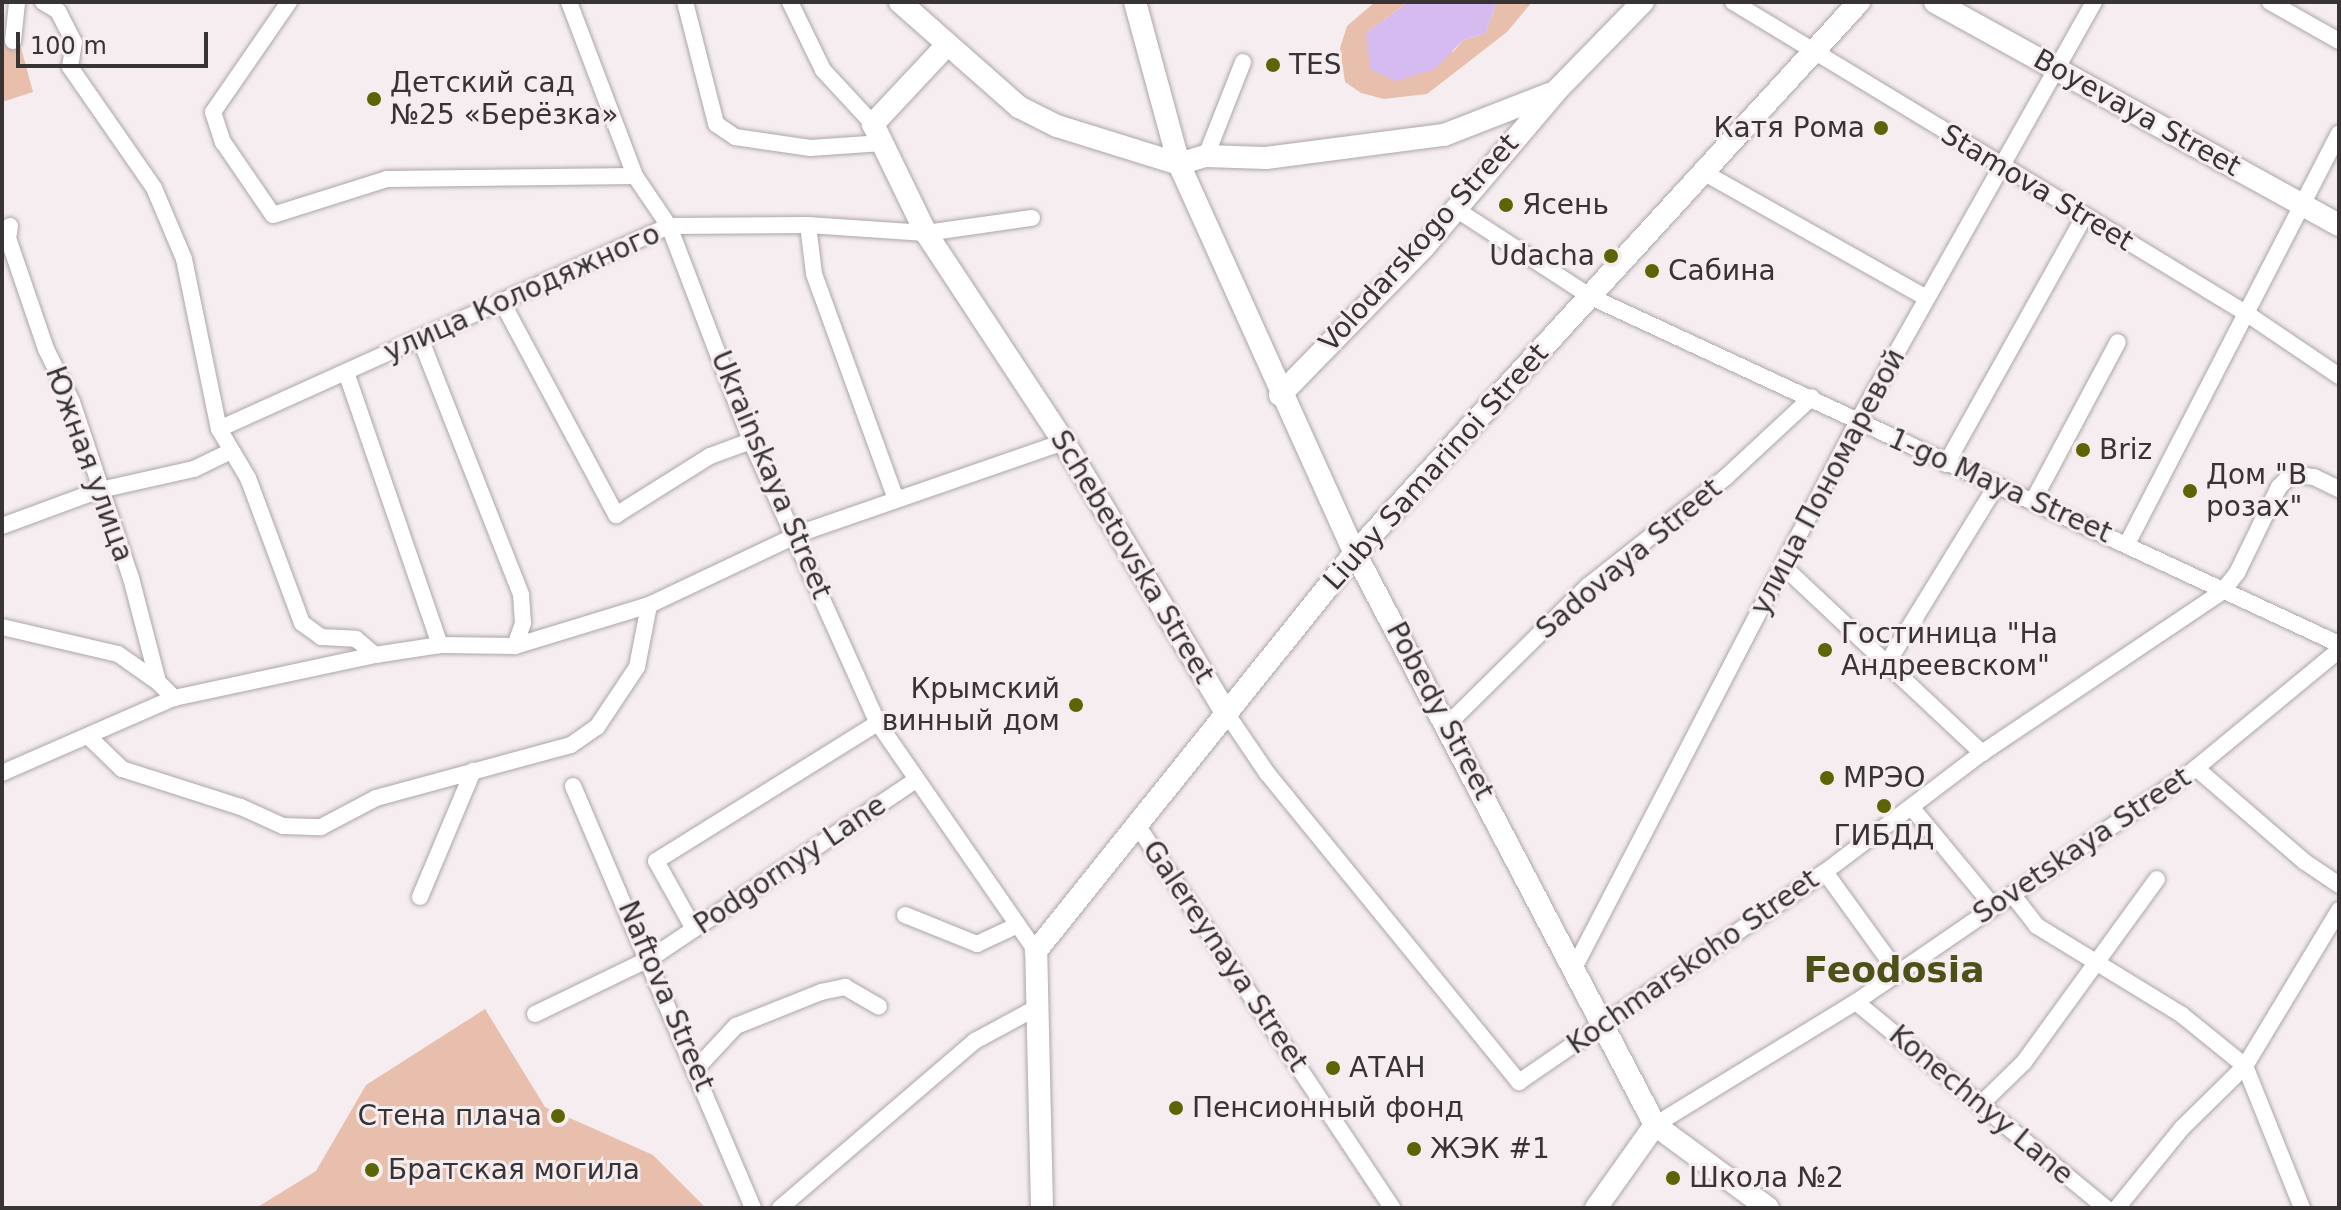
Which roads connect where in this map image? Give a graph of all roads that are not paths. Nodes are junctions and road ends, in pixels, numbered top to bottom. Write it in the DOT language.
graph roads {
  1 [pos="17,2"];
  2 [pos="43,2"];
  3 [pos="289,2"];
  4 [pos="569,2"];
  5 [pos="685,2"];
  6 [pos="790,2"];
  7 [pos="900,2"];
  8 [pos="1135,2"];
  9 [pos="1643,2"];
  10 [pos="1733,2"];
  11 [pos="1859,2"];
  12 [pos="1935,2"];
  13 [pos="2094,2"];
  14 [pos="2270,2"];
  15 [pos="13,41"];
  16 [pos="2339,41"];
  17 [pos="946,46"];
  18 [pos="1814,55"];
  19 [pos="1243,62"];
  20 [pos="2055,66"];
  21 [pos="1557,90"];
  22 [pos="878,134"];
  23 [pos="2339,134"];
  24 [pos="1206,156"];
  25 [pos="1179,164"];
  26 [pos="2005,168"];
  27 [pos="1703,172"];
  28 [pos="635,176"];
  29 [pos="2301,205"];
  30 [pos="1454,208"];
  31 [pos="2084,217"];
  32 [pos="1032,218"];
  33 [pos="808,225"];
  34 [pos="2339,225"];
  35 [pos="10,226"];
  36 [pos="669,226"];
  37 [pos="926,233"];
  38 [pos="1591,297"];
  39 [pos="1925,297"];
  40 [pos="502,302"];
  41 [pos="2249,315"];
  42 [pos="420,338"];
  43 [pos="2118,342"];
  44 [pos="346,372"];
  45 [pos="2339,376"];
  46 [pos="1280,395"];
  47 [pos="1812,397"];
  48 [pos="1858,421"];
  49 [pos="219,429"];
  50 [pos="751,441"];
  51 [pos="1064,442"];
  52 [pos="231,451"];
  53 [pos="1946,464"];
  54 [pos="1996,486"];
  55 [pos="2339,489"];
  56 [pos="100,490"];
  57 [pos="895,497"];
  58 [pos="2033,501"];
  59 [pos="2,526"];
  60 [pos="797,535"];
  61 [pos="2127,544"];
  62 [pos="1355,553"];
  63 [pos="1784,567"];
  64 [pos="2222,592"];
  65 [pos="649,605"];
  66 [pos="2,627"];
  67 [pos="440,645"];
  68 [pos="515,646"];
  69 [pos="2339,647"];
  70 [pos="375,655"];
  71 [pos="1886,665"];
  72 [pos="158,682"];
  73 [pos="174,698"];
  74 [pos="1225,711"];
  75 [pos="878,723"];
  76 [pos="1448,724"];
  77 [pos="89,737"];
  78 [pos="1982,753"];
  79 [pos="2196,768"];
  80 [pos="473,771"];
  81 [pos="2,773"];
  82 [pos="916,780"];
  83 [pos="573,786"];
  84 [pos="1912,808"];
  85 [pos="1137,825"];
  86 [pos="1825,872"];
  87 [pos="2157,879"];
  88 [pos="2339,885"];
  89 [pos="2012,894"];
  90 [pos="420,897"];
  91 [pos="1993,906"];
  92 [pos="2339,910"];
  93 [pos="905,915"];
  94 [pos="1018,925"];
  95 [pos="694,929"];
  96 [pos="1036,951"];
  97 [pos="651,958"];
  98 [pos="2096,962"];
  99 [pos="1574,968"];
  100 [pos="1898,973"];
  101 [pos="1856,1002"];
  102 [pos="879,1007"];
  103 [pos="1034,1009"];
  104 [pos="535,1014"];
  105 [pos="1603,1024"];
  106 [pos="2245,1066"];
  107 [pos="696,1069"];
  108 [pos="1519,1082"];
  109 [pos="1980,1105"];
  110 [pos="1655,1125"];
  111 [pos="753,1208"];
  112 [pos="780,1208"];
  113 [pos="1042,1208"];
  114 [pos="1392,1208"];
  115 [pos="1596,1208"];
  116 [pos="1768,1208"];
  117 [pos="2106,1208"];
  118 [pos="2117,1208"];
  119 [pos="2302,1208"];
  1 -- 15 [label="street"];
  2 -- 49 [label="street"];
  3 -- 28 [label="street"];
  4 -- 28 [label="street, Ukrainskaya Street"];
  5 -- 22 [label="street"];
  6 -- 22 [label="street, Schebetovska Street"];
  7 -- 17 [label="main road"];
  8 -- 25 [label="main road, Pobedy Street"];
  9 -- 21 [label="main road, Volodarskogo Street"];
  10 -- 18 [label="street, Stamova Street"];
  11 -- 18 [label="main road, Liuby Samarinoi Street"];
  12 -- 20 [label="main road, Boyevaya Street"];
  13 -- 20 [label="street, улица Пономаревой"];
  14 -- 16 [label="street"];
  17 -- 22 [label="main road"];
  17 -- 25 [label="main road"];
  18 -- 26 [label="street, Stamova Street"];
  18 -- 27 [label="main road, Liuby Samarinoi Street"];
  19 -- 24 [label="street"];
  20 -- 26 [label="street, улица Пономаревой"];
  20 -- 29 [label="main road, Boyevaya Street"];
  21 -- 24 [label="main road, Volodarskogo Street"];
  21 -- 30 [label="main road, Volodarskogo Street"];
  22 -- 37 [label="main road, Schebetovska Street"];
  23 -- 29 [label="street"];
  24 -- 25 [label="main road, Volodarskogo Street"];
  25 -- 46 [label="main road, Pobedy Street"];
  26 -- 31 [label="street, Stamova Street"];
  26 -- 39 [label="street, улица Пономаревой"];
  27 -- 38 [label="main road, Liuby Samarinoi Street"];
  27 -- 39 [label="street"];
  28 -- 36 [label="street, Ukrainskaya Street"];
  29 -- 34 [label="main road, Boyevaya Street"];
  29 -- 41 [label="street"];
  30 -- 38 [label="street, 1-go Maya Street"];
  30 -- 46 [label="main road, Volodarskogo Street"];
  31 -- 41 [label="street, Stamova Street"];
  31 -- 53 [label="street"];
  32 -- 37 [label="street, улица Колодяжного"];
  33 -- 36 [label="street, улица Колодяжного"];
  33 -- 37 [label="street, улица Колодяжного"];
  33 -- 57 [label="street"];
  35 -- 56 [label="street, Южная улица"];
  36 -- 40 [label="street, улица Колодяжного"];
  36 -- 50 [label="street, Ukrainskaya Street"];
  37 -- 51 [label="main road, Schebetovska Street"];
  38 -- 47 [label="street, 1-go Maya Street"];
  38 -- 62 [label="main road, Liuby Samarinoi Street"];
  39 -- 48 [label="street, улица Пономаревой"];
  40 -- 42 [label="street, улица Колодяжного"];
  40 -- 50 [label="street"];
  41 -- 45 [label="street, Stamova Street"];
  41 -- 61 [label="street"];
  42 -- 44 [label="street, улица Колодяжного"];
  42 -- 68 [label="street"];
  43 -- 58 [label="street"];
  44 -- 49 [label="street, улица Колодяжного"];
  44 -- 67 [label="street"];
  46 -- 62 [label="main road, Pobedy Street"];
  47 -- 48 [label="street, 1-go Maya Street"];
  47 -- 76 [label="street, Sadovaya Street"];
  48 -- 53 [label="street, 1-go Maya Street"];
  48 -- 63 [label="street, улица Пономаревой"];
  49 -- 52 [label="street"];
  50 -- 60 [label="street, Ukrainskaya Street"];
  51 -- 57 [label="street"];
  51 -- 74 [label="main road, Schebetovska Street"];
  52 -- 56 [label="street"];
  52 -- 70 [label="street"];
  53 -- 54 [label="street, 1-go Maya Street"];
  54 -- 58 [label="street, 1-go Maya Street"];
  54 -- 71 [label="street"];
  55 -- 64 [label="street, Kochmarskoho Street"];
  56 -- 59 [label="street"];
  56 -- 72 [label="street, Южная улица"];
  57 -- 60 [label="street"];
  58 -- 61 [label="street, 1-go Maya Street"];
  60 -- 65 [label="street"];
  60 -- 75 [label="street, Ukrainskaya Street"];
  61 -- 64 [label="street, 1-go Maya Street"];
  62 -- 74 [label="main road, Liuby Samarinoi Street"];
  62 -- 76 [label="main road, Pobedy Street"];
  63 -- 71 [label="street"];
  63 -- 99 [label="street, улица Пономаревой"];
  64 -- 69 [label="street, 1-go Maya Street"];
  64 -- 78 [label="street, Kochmarskoho Street"];
  65 -- 68 [label="street"];
  65 -- 80 [label="street"];
  66 -- 72 [label="street"];
  67 -- 68 [label="street"];
  67 -- 70 [label="street"];
  69 -- 79 [label="street, Sovetskaya Street"];
  70 -- 73 [label="street"];
  71 -- 78 [label="street"];
  72 -- 73 [label="street"];
  73 -- 77 [label="street"];
  74 -- 85 [label="main road, Liuby Samarinoi Street"];
  74 -- 108 [label="street, Schebetovska Street"];
  75 -- 82 [label="street, Ukrainskaya Street"];
  75 -- 95 [label="street"];
  76 -- 99 [label="main road, Pobedy Street"];
  77 -- 80 [label="street"];
  77 -- 81 [label="street"];
  78 -- 84 [label="street, Kochmarskoho Street"];
  79 -- 88 [label="street"];
  79 -- 89 [label="street, Sovetskaya Street"];
  80 -- 90 [label="street"];
  82 -- 94 [label="street, Ukrainskaya Street"];
  82 -- 95 [label="street, Podgornyy Lane"];
  83 -- 97 [label="street, Naftova Street"];
  84 -- 86 [label="street, Kochmarskoho Street"];
  84 -- 91 [label="street"];
  85 -- 96 [label="main road, Liuby Samarinoi Street"];
  85 -- 114 [label="street, Galereynaya Street"];
  86 -- 100 [label="street"];
  86 -- 105 [label="street, Kochmarskoho Street"];
  87 -- 98 [label="street"];
  89 -- 91 [label="street, Sovetskaya Street"];
  89 -- 98 [label="street"];
  91 -- 100 [label="street, Sovetskaya Street"];
  92 -- 106 [label="street"];
  93 -- 94 [label="street"];
  94 -- 96 [label="street, Ukrainskaya Street"];
  95 -- 97 [label="street, Podgornyy Lane"];
  96 -- 103 [label="main road"];
  97 -- 104 [label="street, Podgornyy Lane"];
  97 -- 107 [label="street, Naftova Street"];
  98 -- 106 [label="street"];
  98 -- 109 [label="street"];
  99 -- 105 [label="main road, Pobedy Street"];
  100 -- 101 [label="street, Sovetskaya Street"];
  101 -- 109 [label="street, Konechnyy Lane"];
  101 -- 110 [label="street, Sovetskaya Street"];
  102 -- 107 [label="street"];
  103 -- 112 [label="street"];
  103 -- 113 [label="main road"];
  105 -- 108 [label="street, Kochmarskoho Street"];
  105 -- 110 [label="main road, Pobedy Street"];
  106 -- 118 [label="street"];
  106 -- 119 [label="street"];
  107 -- 111 [label="street, Naftova Street"];
  109 -- 117 [label="street, Konechnyy Lane"];
  110 -- 115 [label="main road, Sovetskaya Street"];
  110 -- 116 [label="main road, Pobedy Street"];
}
